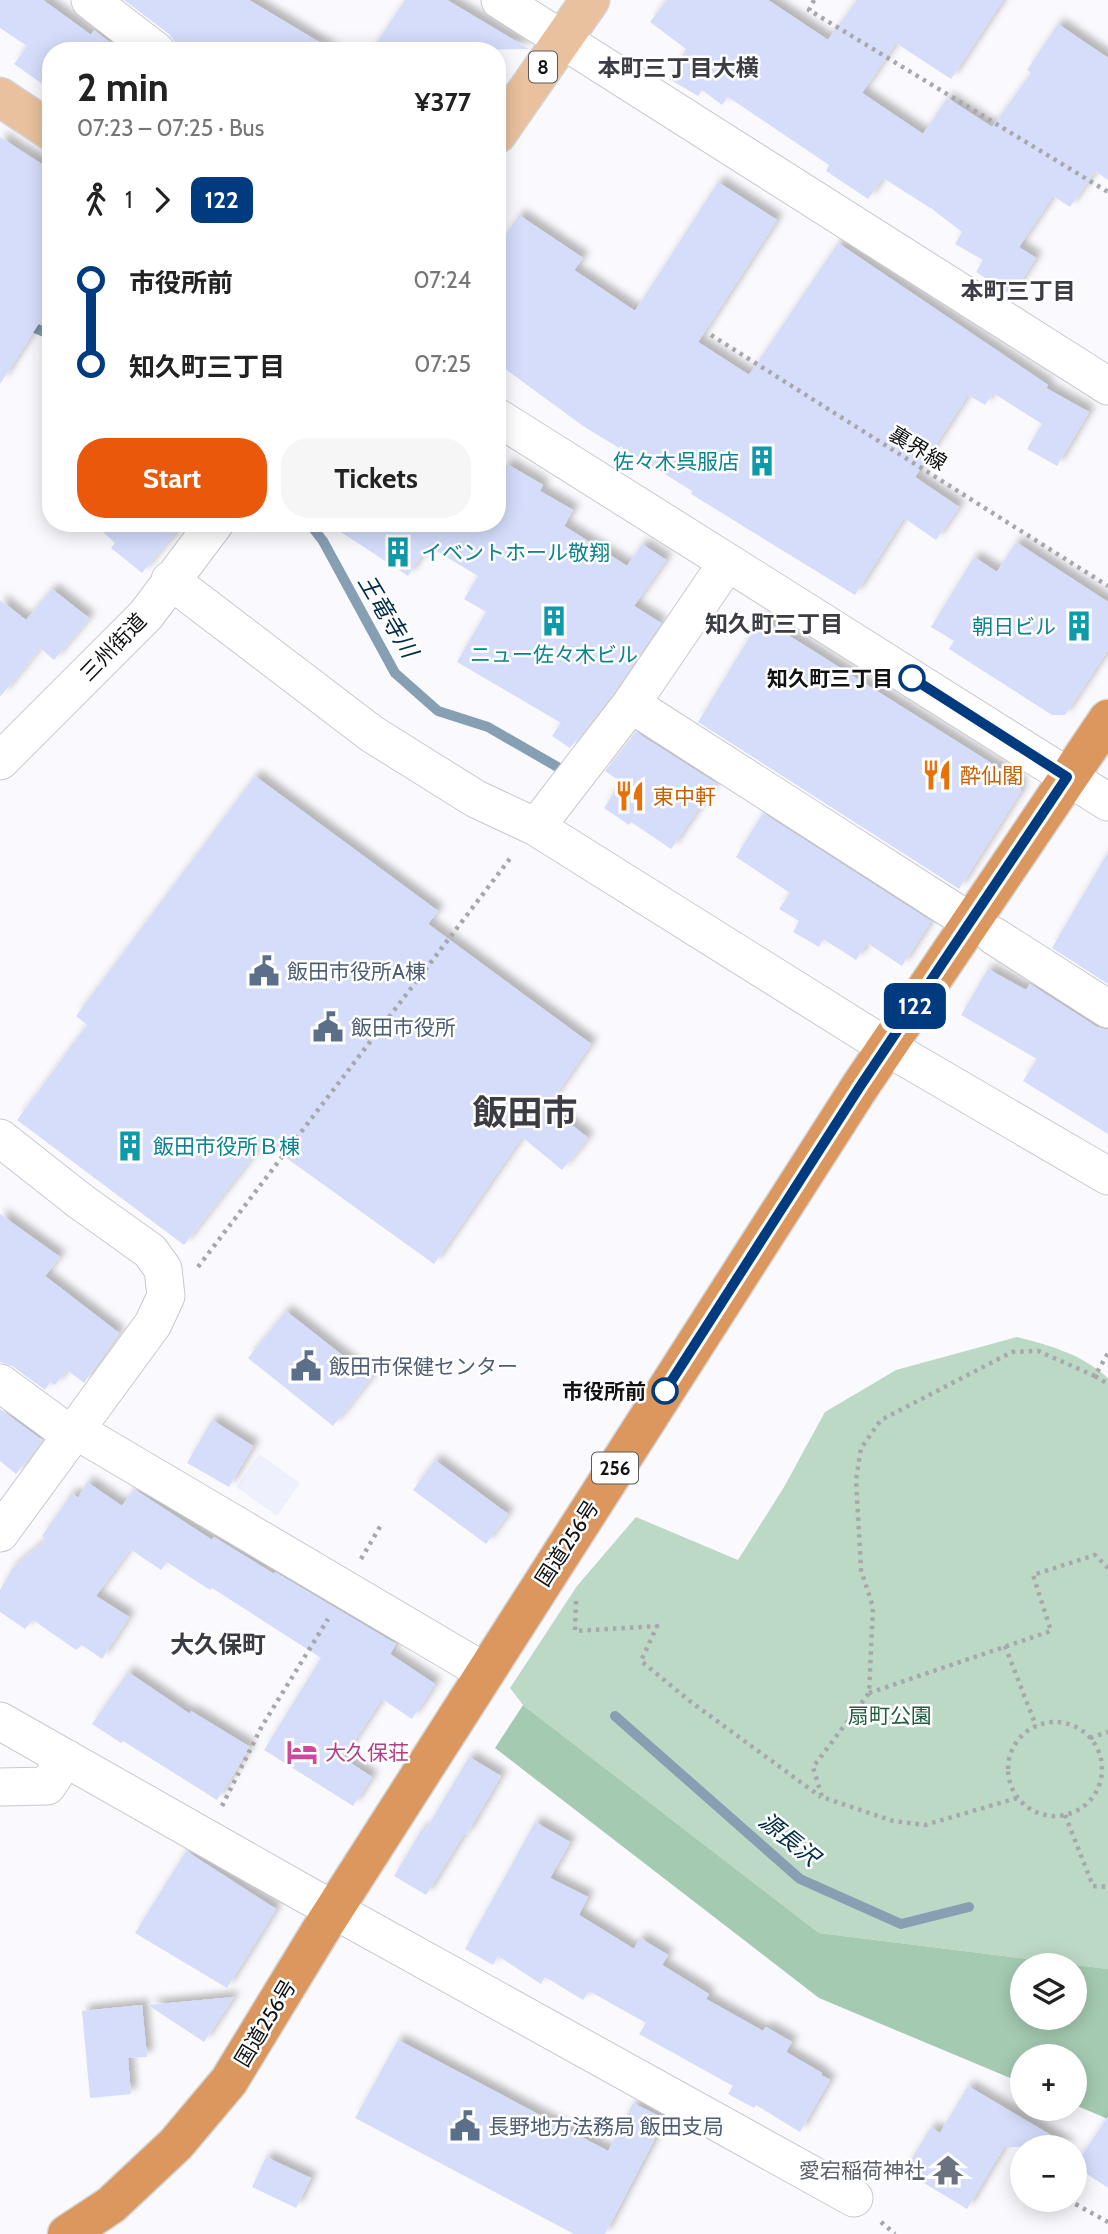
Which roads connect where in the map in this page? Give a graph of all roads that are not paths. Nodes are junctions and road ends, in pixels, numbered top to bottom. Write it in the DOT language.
graph roads {
  1 [pos="90,0"];
  2 [pos="500,0"];
  3 [pos="590,0"];
  4 [pos="562,39"];
  5 [pos="144,42"];
  6 [pos="0,97"];
  7 [pos="506,121"];
  8 [pos="42,125"];
  9 [pos="1108,386"];
  10 [pos="506,423"];
  11 [pos="208,532"];
  12 [pos="727,563"];
  13 [pos="170,580"];
  14 [pos="631,704"];
  15 [pos="1108,719"];
  16 [pos="0,761"];
  17 [pos="1067,777"];
  18 [pos="1108,802"];
  19 [pos="536,827"];
  20 [pos="955,912"];
  21 [pos="994,936"];
  22 [pos="1108,1009"];
  23 [pos="887,1047"];
  24 [pos="0,1138"];
  25 [pos="1108,1176"];
  26 [pos="0,1383"];
  27 [pos="73,1433"];
  28 [pos="0,1533"];
  29 [pos="485,1671"];
  30 [pos="0,1721"];
  31 [pos="66,1758"];
  32 [pos="0,1787"];
  33 [pos="334,1909"];
  34 [pos="854,2198"];
  35 [pos="66,2234"];
  1 -- 5 [label="street"];
  2 -- 4 [label="street"];
  3 -- 4 [label="main road, 8"];
  4 -- 7 [label="main road, 8"];
  4 -- 9 [label="street"];
  6 -- 8 [label="main road"];
  10 -- 12 [label="street"];
  11 -- 13 [label="street, 三州街道"];
  12 -- 14 [label="street"];
  12 -- 17 [label="street"];
  13 -- 16 [label="street, 三州街道"];
  13 -- 19 [label="street"];
  14 -- 19 [label="street"];
  14 -- 20 [label="street"];
  15 -- 17 [label="highway, 国道256号 / 256"];
  17 -- 18 [label="street"];
  17 -- 23 [label="highway, 国道256号 / 256"];
  19 -- 23 [label="street"];
  21 -- 22 [label="street"];
  23 -- 25 [label="street"];
  23 -- 29 [label="highway, 国道256号 / 256"];
  24 -- 27 [label="street"];
  26 -- 27 [label="street"];
  27 -- 28 [label="street"];
  27 -- 29 [label="street"];
  29 -- 33 [label="highway, 国道256号 / 256"];
  30 -- 31 [label="street"];
  31 -- 32 [label="street"];
  31 -- 33 [label="street"];
  33 -- 34 [label="street"];
  33 -- 35 [label="highway, 国道256号 / 256"];
}
